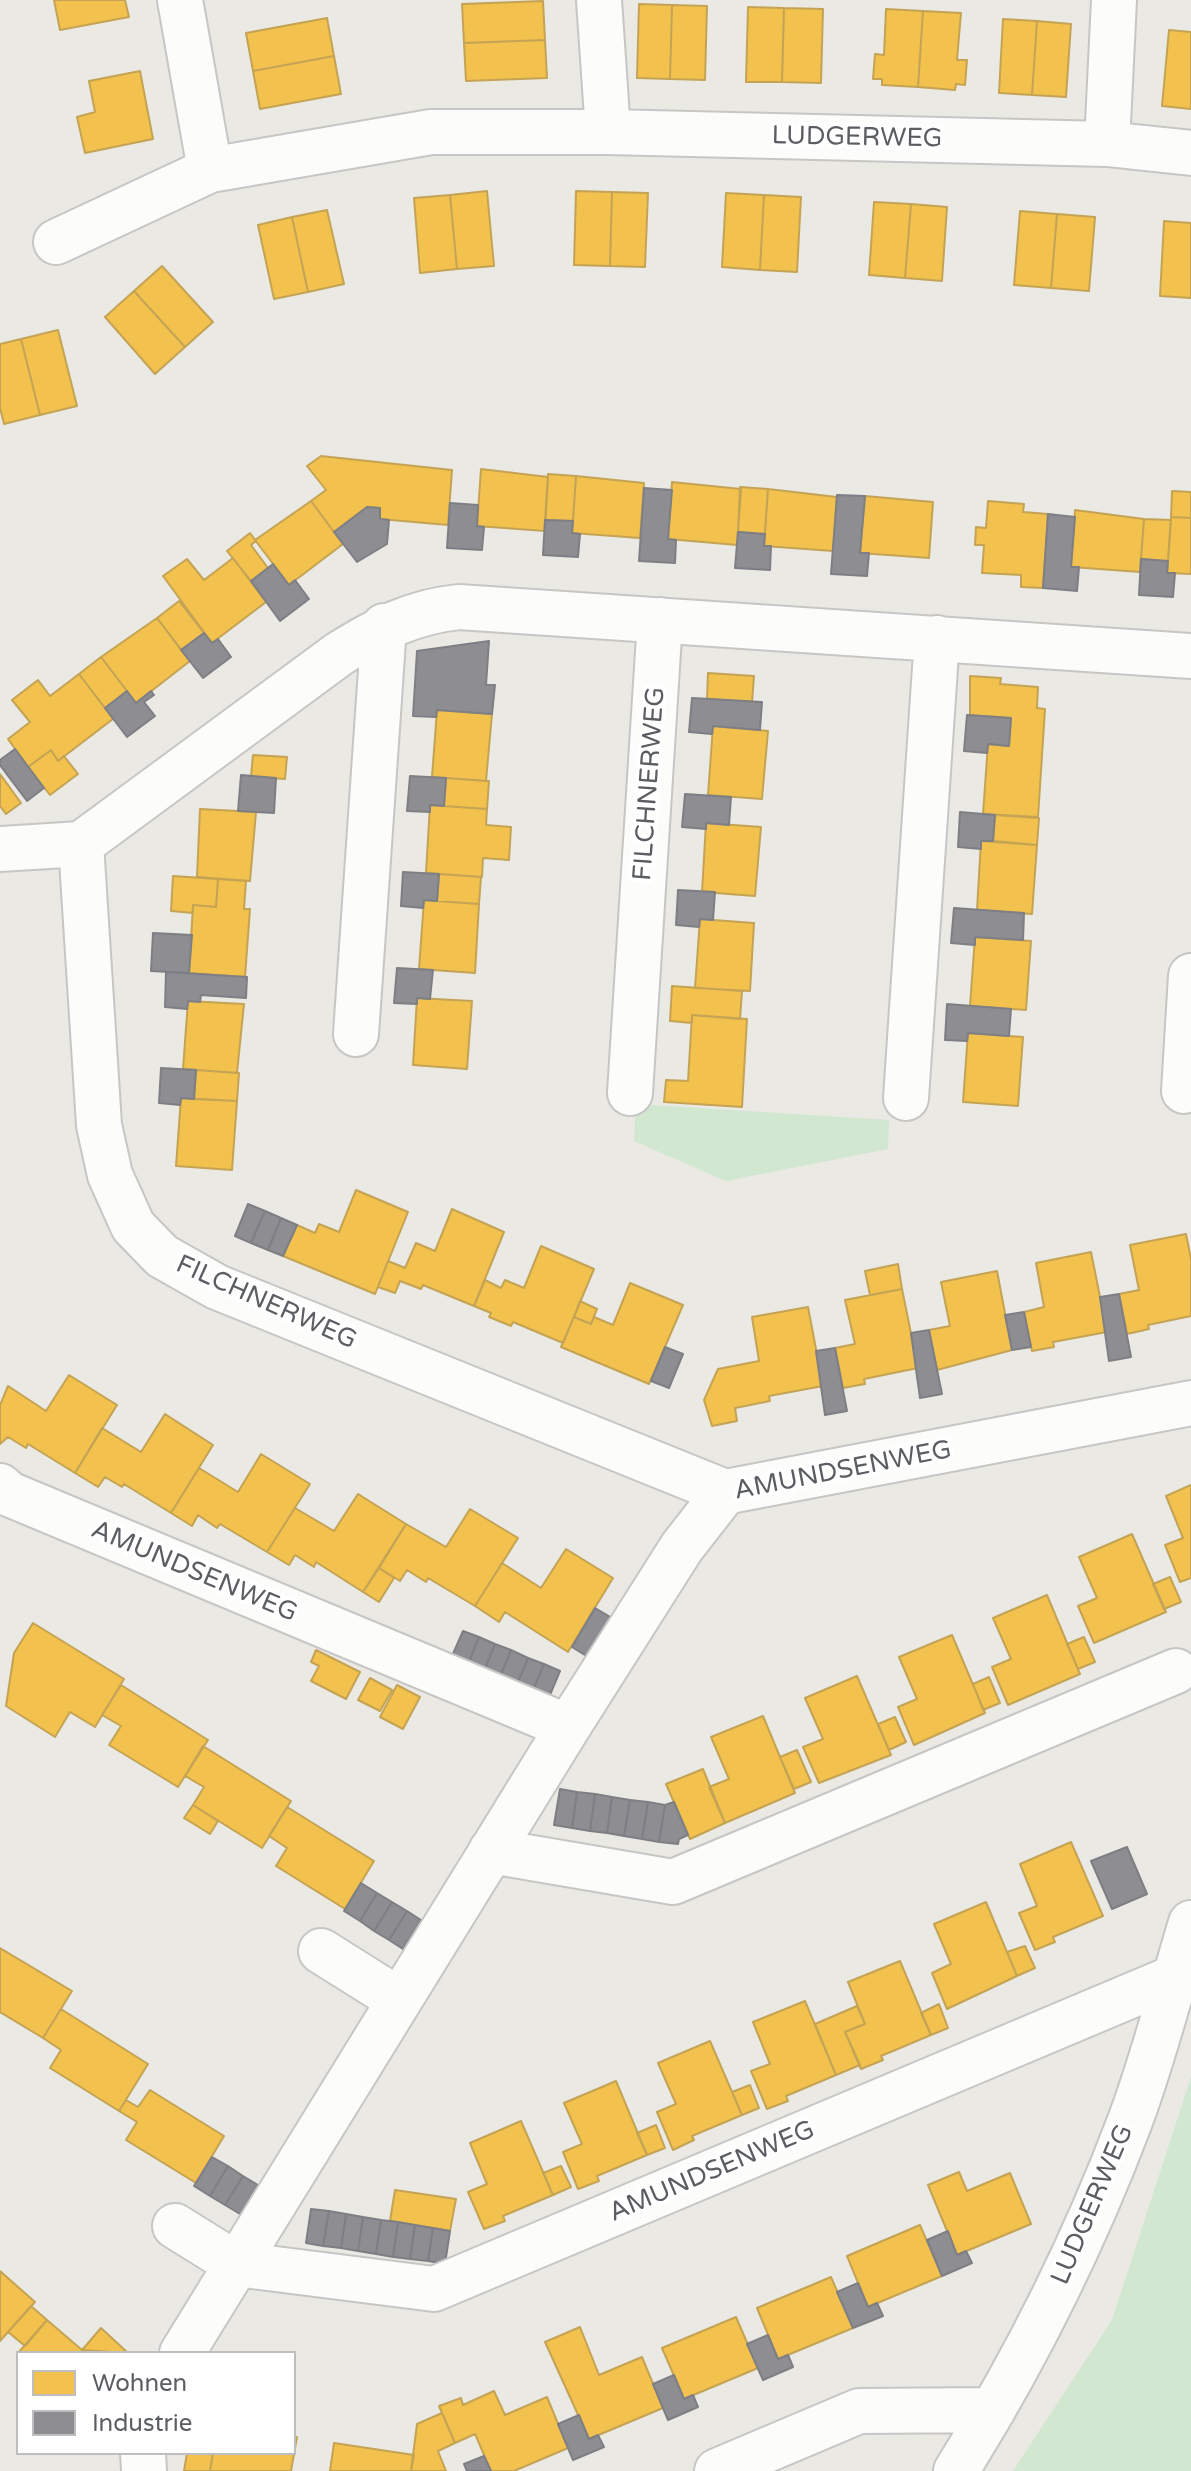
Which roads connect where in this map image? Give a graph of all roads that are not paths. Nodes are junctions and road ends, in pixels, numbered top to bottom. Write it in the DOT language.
graph roads {
  1 [pos="180,0"];
  2 [pos="599,0"];
  3 [pos="1114,0"];
  4 [pos="608,132"];
  5 [pos="1107,144"];
  6 [pos="1191,153"];
  7 [pos="210,170"];
  8 [pos="56,242"];
  9 [pos="660,620"];
  10 [pos="384,626"];
  11 [pos="937,638"];
  12 [pos="1191,656"];
  13 [pos="81,844"];
  14 [pos="0,849"];
  15 [pos="1191,976"];
  16 [pos="356,1034"];
  17 [pos="1184,1091"];
  18 [pos="630,1093"];
  19 [pos="906,1098"];
  20 [pos="1191,1403"];
  21 [pos="0,1486"];
  22 [pos="725,1492"];
  23 [pos="1176,1671"];
  24 [pos="568,1727"];
  25 [pos="491,1851"];
  26 [pos="1191,1923"];
  27 [pos="321,1951"];
  28 [pos="1175,1977"];
  29 [pos="399,2000"];
  30 [pos="175,2226"];
  31 [pos="236,2264"];
  32 [pos="183,2351"];
  33 [pos="993,2410"];
  34 [pos="717,2471"];
  35 [pos="956,2471"];
  1 -- 7 [label="street"];
  2 -- 4 [label="street"];
  3 -- 5 [label="street"];
  4 -- 5 [label="street, LUDGERWEG"];
  4 -- 7 [label="street, LUDGERWEG"];
  5 -- 6 [label="street, LUDGERWEG"];
  7 -- 8 [label="street, LUDGERWEG"];
  9 -- 10 [label="street"];
  9 -- 11 [label="street"];
  9 -- 18 [label="street, FILCHNERWEG"];
  10 -- 13 [label="street"];
  10 -- 16 [label="street"];
  11 -- 12 [label="street"];
  11 -- 19 [label="street"];
  13 -- 14 [label="street"];
  13 -- 22 [label="street, FILCHNERWEG"];
  15 -- 17 [label="street"];
  20 -- 22 [label="street, AMUNDSENWEG"];
  21 -- 24 [label="street, AMUNDSENWEG"];
  22 -- 24 [label="street, AMUNDSENWEG"];
  23 -- 25 [label="street"];
  24 -- 25 [label="street, AMUNDSENWEG"];
  25 -- 29 [label="street, AMUNDSENWEG"];
  26 -- 28 [label="street, LUDGERWEG"];
  27 -- 29 [label="street"];
  28 -- 31 [label="street, AMUNDSENWEG"];
  28 -- 33 [label="street, LUDGERWEG"];
  29 -- 31 [label="street, AMUNDSENWEG"];
  30 -- 31 [label="street, AMUNDSENWEG"];
  31 -- 32 [label="street, AMUNDSENWEG"];
  33 -- 34 [label="street"];
  33 -- 35 [label="street, LUDGERWEG"];
}
